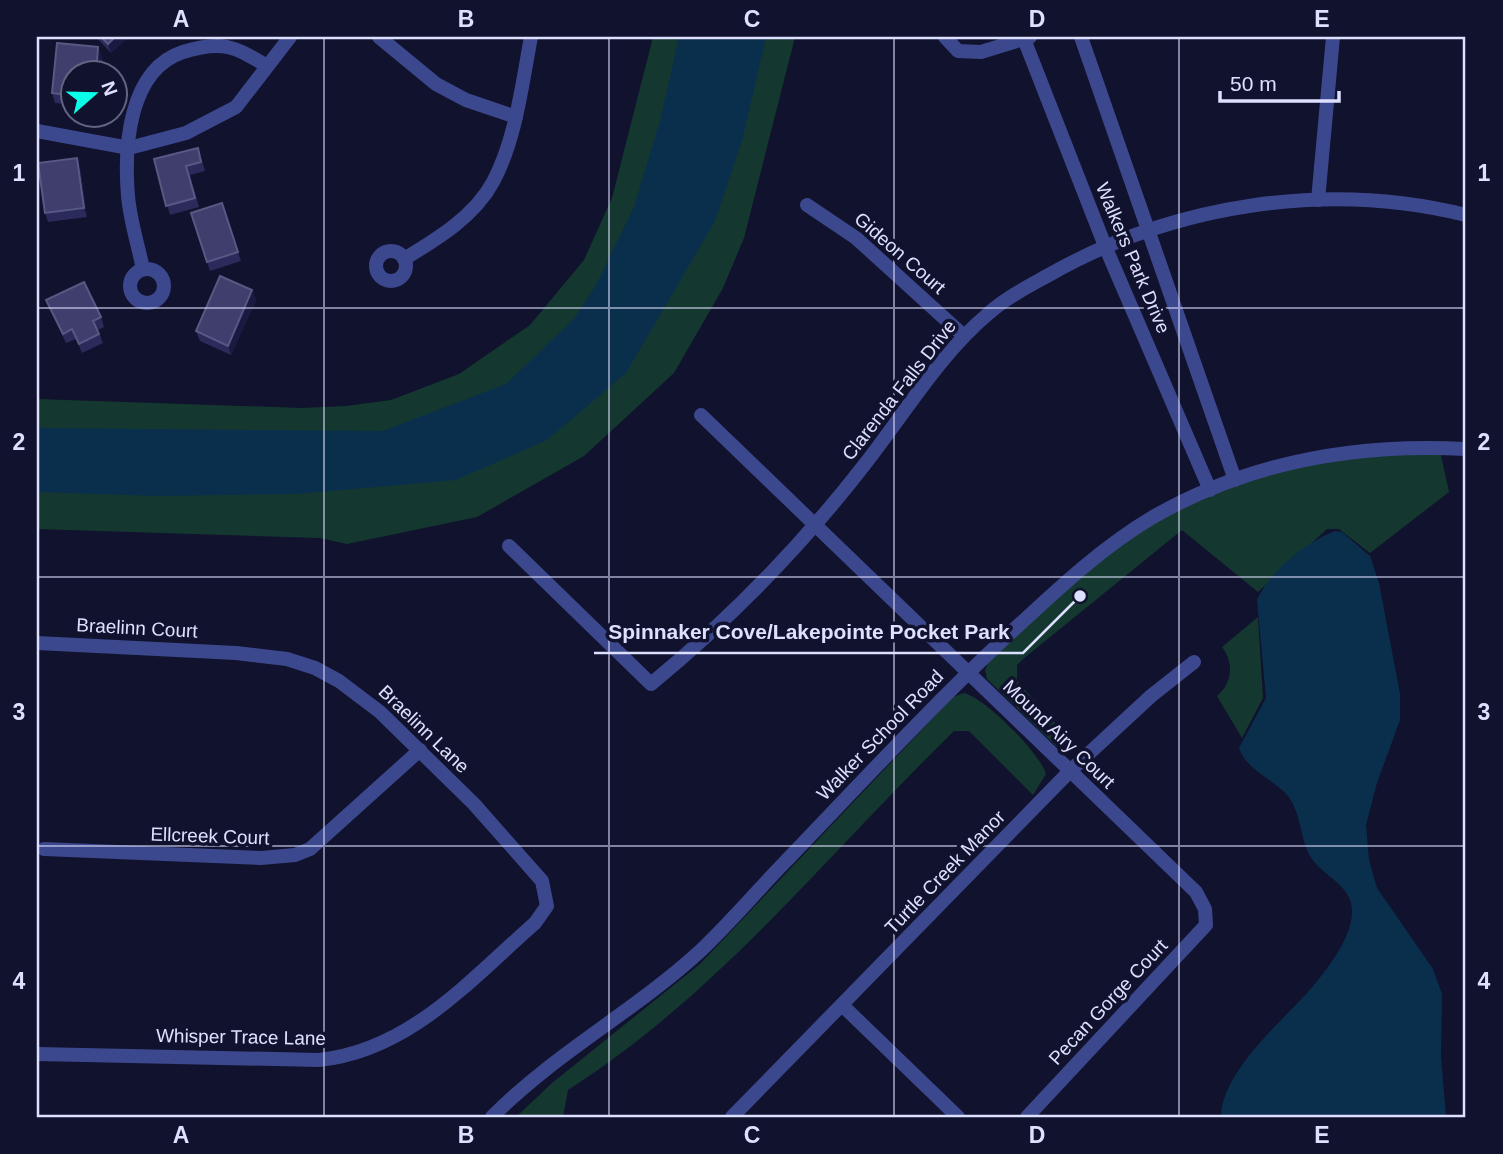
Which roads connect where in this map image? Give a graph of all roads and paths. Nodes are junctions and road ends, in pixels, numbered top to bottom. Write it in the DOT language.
graph roads {
  1 [pos="290,37"];
  2 [pos="379,37"];
  3 [pos="531,37"];
  4 [pos="945,37"];
  5 [pos="1081,37"];
  6 [pos="1333,37"];
  7 [pos="1027,38"];
  8 [pos="267,66"];
  9 [pos="516,117"];
  10 [pos="37,131"];
  11 [pos="129,148"];
  12 [pos="1318,200"];
  13 [pos="807,205"];
  14 [pos="1466,215"];
  15 [pos="1148,231"];
  16 [pos="1105,246"];
  17 [pos="404,259"];
  18 [pos="143,269"];
  19 [pos="964,336"];
  20 [pos="701,415"];
  21 [pos="1466,449"];
  22 [pos="1235,480"];
  23 [pos="1210,490"];
  24 [pos="815,527"];
  25 [pos="509,546"];
  26 [pos="37,643"];
  27 [pos="236,653"];
  28 [pos="1194,662"];
  29 [pos="968,672"];
  30 [pos="420,751"];
  31 [pos="1070,771"];
  32 [pos="44,849"];
  33 [pos="545,894"];
  34 [pos="1205,909"];
  35 [pos="843,1006"];
  36 [pos="37,1054"];
  37 [pos="492,1117"];
  38 [pos="732,1117"];
  39 [pos="958,1117"];
  40 [pos="1027,1117"];
  1 -- 8 [label="street"];
  2 -- 9 [label="street"];
  3 -- 9 [label="street"];
  4 -- 7 [label="street"];
  5 -- 15 [label="street, Walkers Park Drive"];
  6 -- 12 [label="street"];
  7 -- 16 [label="street, Walkers Park Drive"];
  8 -- 11 [label="street"];
  8 -- 11 [label="street"];
  9 -- 17 [label="street"];
  10 -- 11 [label="street"];
  11 -- 18 [label="street"];
  12 -- 14 [label="street, Clarenda Falls Drive"];
  12 -- 15 [label="street, Clarenda Falls Drive"];
  13 -- 19 [label="street, Gideon Court"];
  15 -- 16 [label="street, Clarenda Falls Drive"];
  15 -- 22 [label="street, Walkers Park Drive"];
  16 -- 19 [label="street, Clarenda Falls Drive"];
  16 -- 23 [label="street, Walkers Park Drive"];
  19 -- 24 [label="street, Clarenda Falls Drive"];
  20 -- 24 [label="street, Mound Airy Court"];
  21 -- 22 [label="street, Walker School Road"];
  22 -- 23 [label="street, Walker School Road"];
  23 -- 29 [label="street, Walker School Road"];
  24 -- 25 [label="street, Clarenda Falls Drive"];
  24 -- 29 [label="street, Mound Airy Court"];
  26 -- 27 [label="street, Braelinn Court"];
  27 -- 30 [label="street, Braelinn Lane"];
  28 -- 31 [label="street, Turtle Creek Manor"];
  29 -- 31 [label="street, Mound Airy Court"];
  29 -- 37 [label="street, Walker School Road"];
  30 -- 32 [label="street, Ellcreek Court"];
  30 -- 33 [label="street, Braelinn Lane"];
  31 -- 34 [label="street, Mound Airy Court"];
  31 -- 35 [label="street, Turtle Creek Manor"];
  33 -- 36 [label="street, Whisper Trace Lane"];
  34 -- 40 [label="street, Pecan Gorge Court"];
  35 -- 38 [label="street, Turtle Creek Manor"];
  35 -- 39 [label="street"];
}
